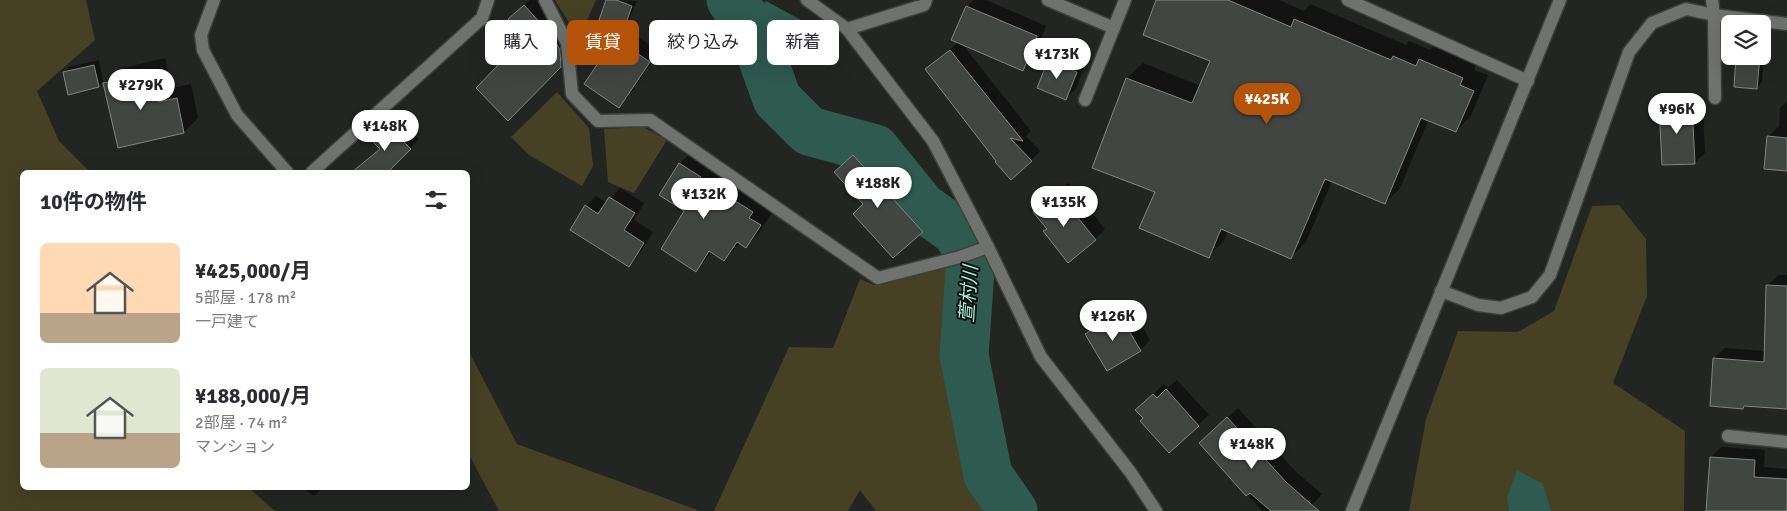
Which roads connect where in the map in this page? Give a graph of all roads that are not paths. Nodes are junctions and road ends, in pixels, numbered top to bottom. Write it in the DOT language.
graph roads {
  1 [pos="214,0"];
  2 [pos="488,0"];
  3 [pos="546,0"];
  4 [pos="808,0"];
  5 [pos="926,0"];
  6 [pos="1048,0"];
  7 [pos="1125,0"];
  8 [pos="1348,0"];
  9 [pos="1560,0"];
  10 [pos="1712,0"];
  11 [pos="1714,15"];
  12 [pos="1787,24"];
  13 [pos="1114,28"];
  14 [pos="847,29"];
  15 [pos="1528,82"];
  16 [pos="1715,98"];
  17 [pos="1085,100"];
  18 [pos="285,170"];
  19 [pos="314,170"];
  20 [pos="988,247"];
  21 [pos="1441,291"];
  22 [pos="1728,436"];
  23 [pos="1787,442"];
  24 [pos="1156,511"];
  25 [pos="1352,511"];
  1 -- 18 [label="street"];
  2 -- 19 [label="street"];
  3 -- 20 [label="street"];
  4 -- 14 [label="street"];
  5 -- 14 [label="street"];
  6 -- 13 [label="street"];
  7 -- 13 [label="street"];
  8 -- 15 [label="street"];
  9 -- 15 [label="street"];
  10 -- 11 [label="street"];
  11 -- 12 [label="street"];
  11 -- 16 [label="street"];
  11 -- 21 [label="street"];
  13 -- 17 [label="street"];
  14 -- 20 [label="street"];
  15 -- 21 [label="street"];
  20 -- 24 [label="street"];
  21 -- 25 [label="street"];
  22 -- 23 [label="street"];
}
